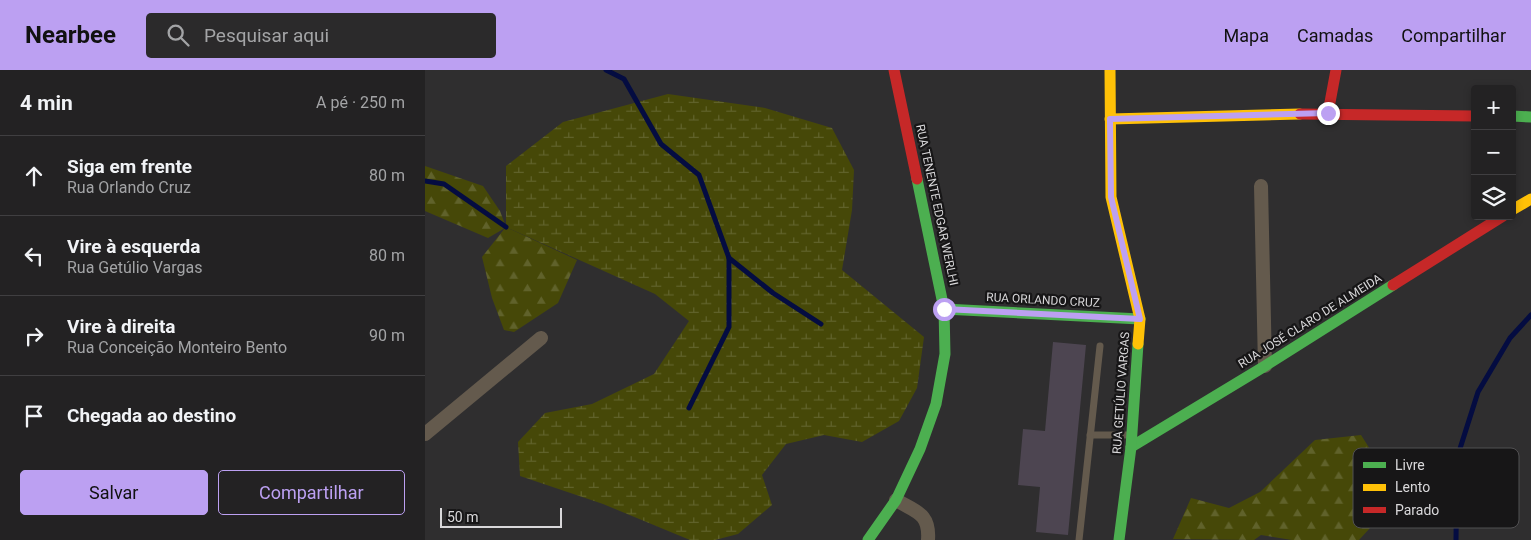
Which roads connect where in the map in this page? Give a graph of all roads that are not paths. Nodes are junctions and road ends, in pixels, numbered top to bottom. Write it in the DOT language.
graph roads {
  1 [pos="894,70"];
  2 [pos="1111,70"];
  3 [pos="1336,70"];
  4 [pos="1328,113"];
  5 [pos="1471,116"];
  6 [pos="1516,116"];
  7 [pos="1531,117"];
  8 [pos="1110,119"];
  9 [pos="1261,186"];
  10 [pos="1531,199"];
  11 [pos="1516,208"];
  12 [pos="1497,220"];
  13 [pos="944,309"];
  14 [pos="1140,319"];
  15 [pos="541,338"];
  16 [pos="1100,346"];
  17 [pos="1265,366"];
  18 [pos="425,434"];
  19 [pos="1090,435"];
  20 [pos="1131,441"];
  21 [pos="896,500"];
  22 [pos="868,540"];
  23 [pos="928,540"];
  24 [pos="1079,540"];
  25 [pos="1119,540"];
  1 -- 13 [label="street, RUA TENENTE EDGAR WERLHI"];
  2 -- 8 [label="street, RUA GETÚLIO VARGAS"];
  3 -- 4 [label="street"];
  4 -- 5 [label="street"];
  4 -- 8 [label="street"];
  6 -- 7 [label="street"];
  8 -- 14 [label="street, RUA GETÚLIO VARGAS"];
  9 -- 17 [label="street"];
  10 -- 11 [label="street"];
  12 -- 17 [label="street, RUA JOSÉ CLARO DE ALMEIDA"];
  13 -- 14 [label="street, RUA ORLANDO CRUZ"];
  13 -- 21 [label="street, RUA TENENTE EDGAR WERLHI"];
  14 -- 20 [label="street, RUA GETÚLIO VARGAS"];
  15 -- 18 [label="street"];
  16 -- 19 [label="lane"];
  17 -- 20 [label="street, RUA JOSÉ CLARO DE ALMEIDA"];
  19 -- 20 [label="lane"];
  19 -- 24 [label="lane"];
  20 -- 25 [label="street, RUA GETÚLIO VARGAS"];
  21 -- 22 [label="street, RUA TENENTE EDGAR WERLHI"];
  21 -- 23 [label="street"];
}
